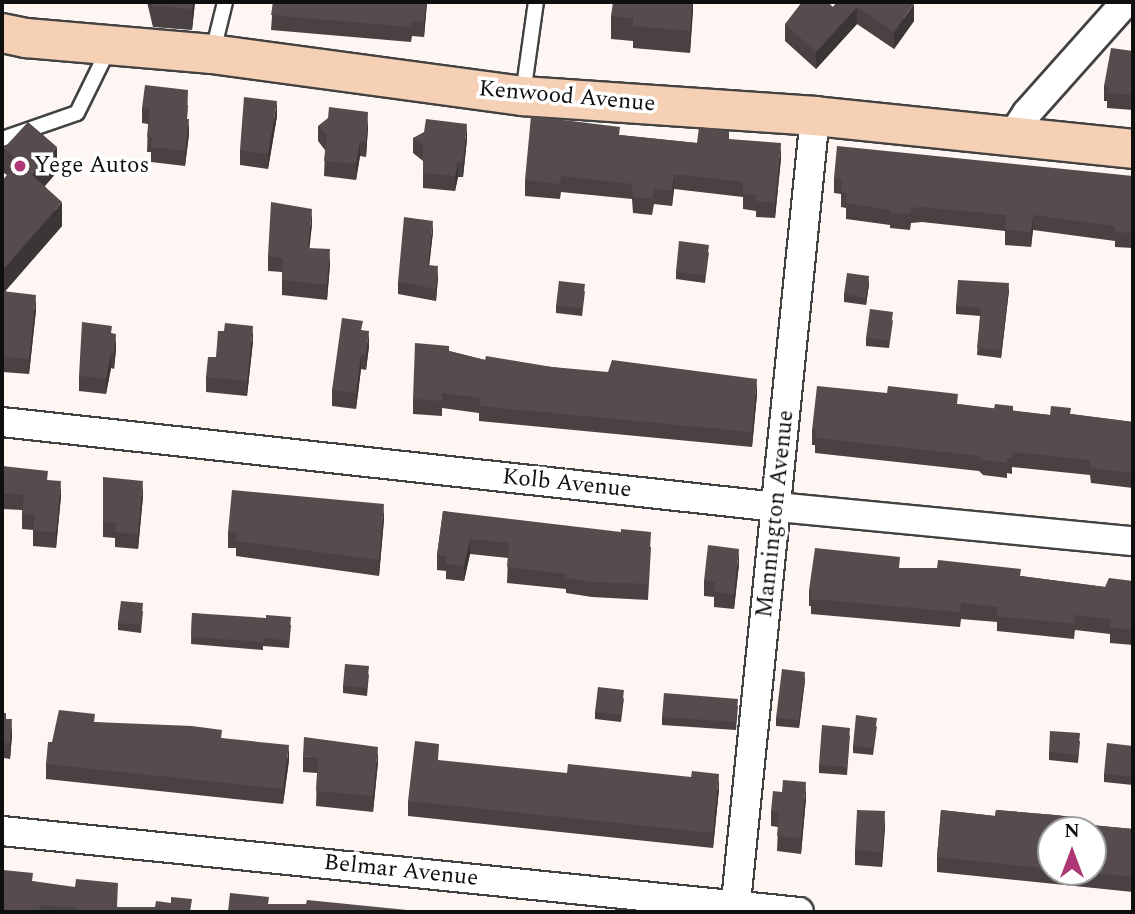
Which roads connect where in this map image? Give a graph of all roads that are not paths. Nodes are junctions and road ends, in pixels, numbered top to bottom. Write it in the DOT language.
graph roads {
  1 [pos="225,2"];
  2 [pos="536,2"];
  3 [pos="1126,2"];
  4 [pos="2,33"];
  5 [pos="110,46"];
  6 [pos="212,54"];
  7 [pos="523,96"];
  8 [pos="815,116"];
  9 [pos="1012,136"];
  10 [pos="2,139"];
  11 [pos="1133,149"];
  12 [pos="2,422"];
  13 [pos="777,507"];
  14 [pos="1133,541"];
  15 [pos="2,831"];
  16 [pos="736,909"];
  17 [pos="799,912"];
  1 -- 6 [label="lane"];
  2 -- 7 [label="lane"];
  3 -- 9 [label="street"];
  4 -- 5 [label="main road, Kenwood Avenue"];
  5 -- 6 [label="main road, Kenwood Avenue"];
  5 -- 10 [label="lane"];
  6 -- 7 [label="main road, Kenwood Avenue"];
  7 -- 8 [label="main road, Kenwood Avenue"];
  8 -- 9 [label="main road, Kenwood Avenue"];
  8 -- 13 [label="street, Mannington Avenue"];
  9 -- 11 [label="main road, Kenwood Avenue"];
  12 -- 13 [label="street, Kolb Avenue"];
  13 -- 14 [label="street, Kolb Avenue"];
  13 -- 16 [label="street, Mannington Avenue"];
  15 -- 16 [label="street, Belmar Avenue"];
  16 -- 17 [label="street, Belmar Avenue"];
}
